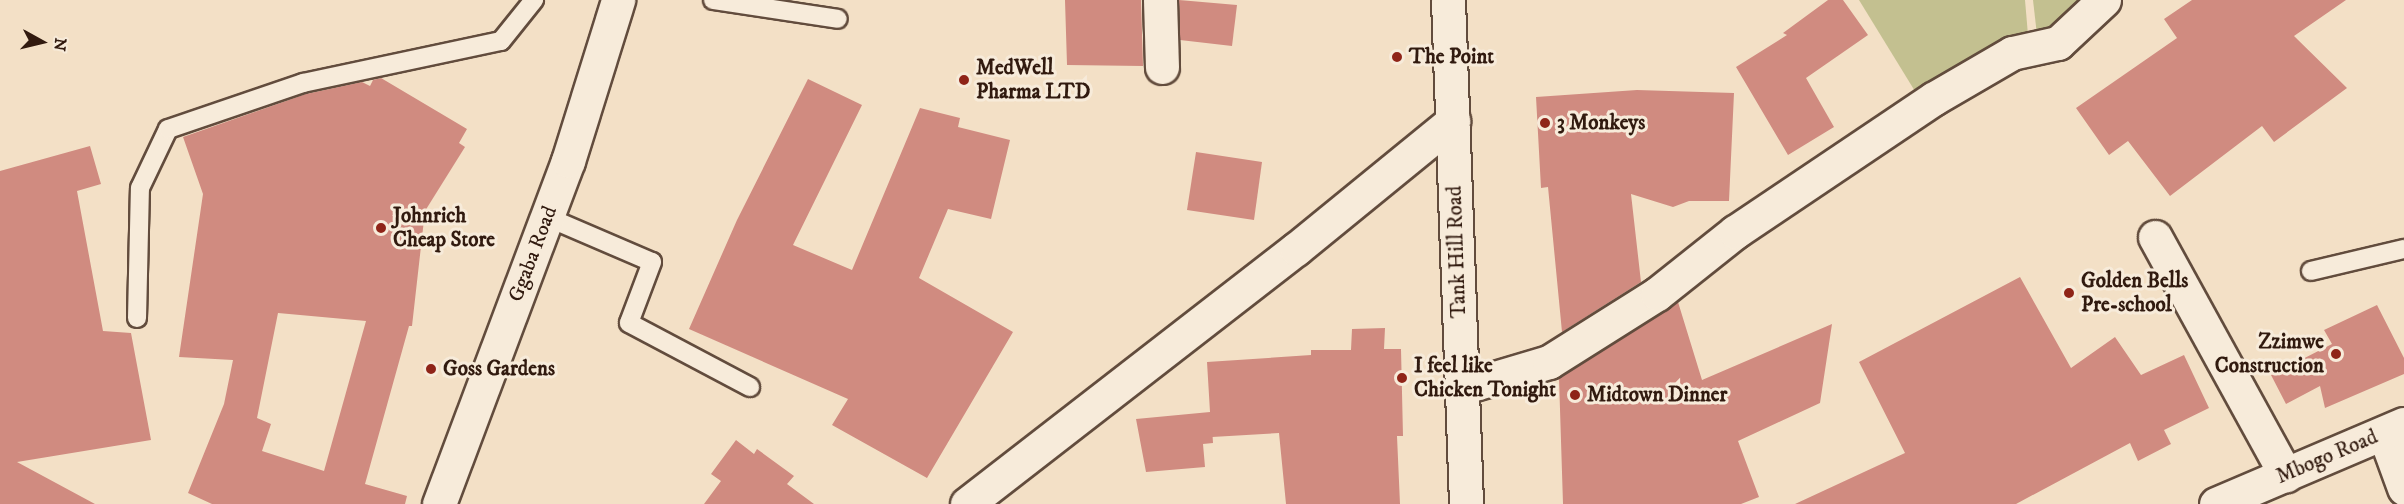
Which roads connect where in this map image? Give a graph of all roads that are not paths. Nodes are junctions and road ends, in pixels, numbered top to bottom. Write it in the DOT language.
graph roads {
  1 [pos="534,0"];
  2 [pos="618,0"];
  3 [pos="712,0"];
  4 [pos="1160,0"];
  5 [pos="1448,0"];
  6 [pos="2104,0"];
  7 [pos="838,19"];
  8 [pos="1162,67"];
  9 [pos="1453,121"];
  10 [pos="547,217"];
  11 [pos="2156,237"];
  12 [pos="2404,249"];
  13 [pos="2311,272"];
  14 [pos="137,318"];
  15 [pos="750,387"];
  16 [pos="1461,388"];
  17 [pos="2394,428"];
  18 [pos="2286,475"];
  19 [pos="2404,488"];
  20 [pos="439,504"];
  21 [pos="967,504"];
  22 [pos="1466,504"];
  23 [pos="2216,504"];
  1 -- 14 [label="lane"];
  2 -- 10 [label="street, Ggaba Road"];
  3 -- 7 [label="lane"];
  4 -- 8 [label="street"];
  5 -- 9 [label="street, Tank Hill Road"];
  6 -- 16 [label="street"];
  9 -- 16 [label="street, Tank Hill Road"];
  9 -- 21 [label="street"];
  10 -- 15 [label="lane"];
  10 -- 20 [label="street, Ggaba Road"];
  11 -- 18 [label="street"];
  12 -- 13 [label="lane"];
  16 -- 22 [label="street, Tank Hill Road"];
  17 -- 18 [label="street, Mbogo Road"];
  17 -- 19 [label="street"];
  18 -- 23 [label="street, Mbogo Road"];
}
